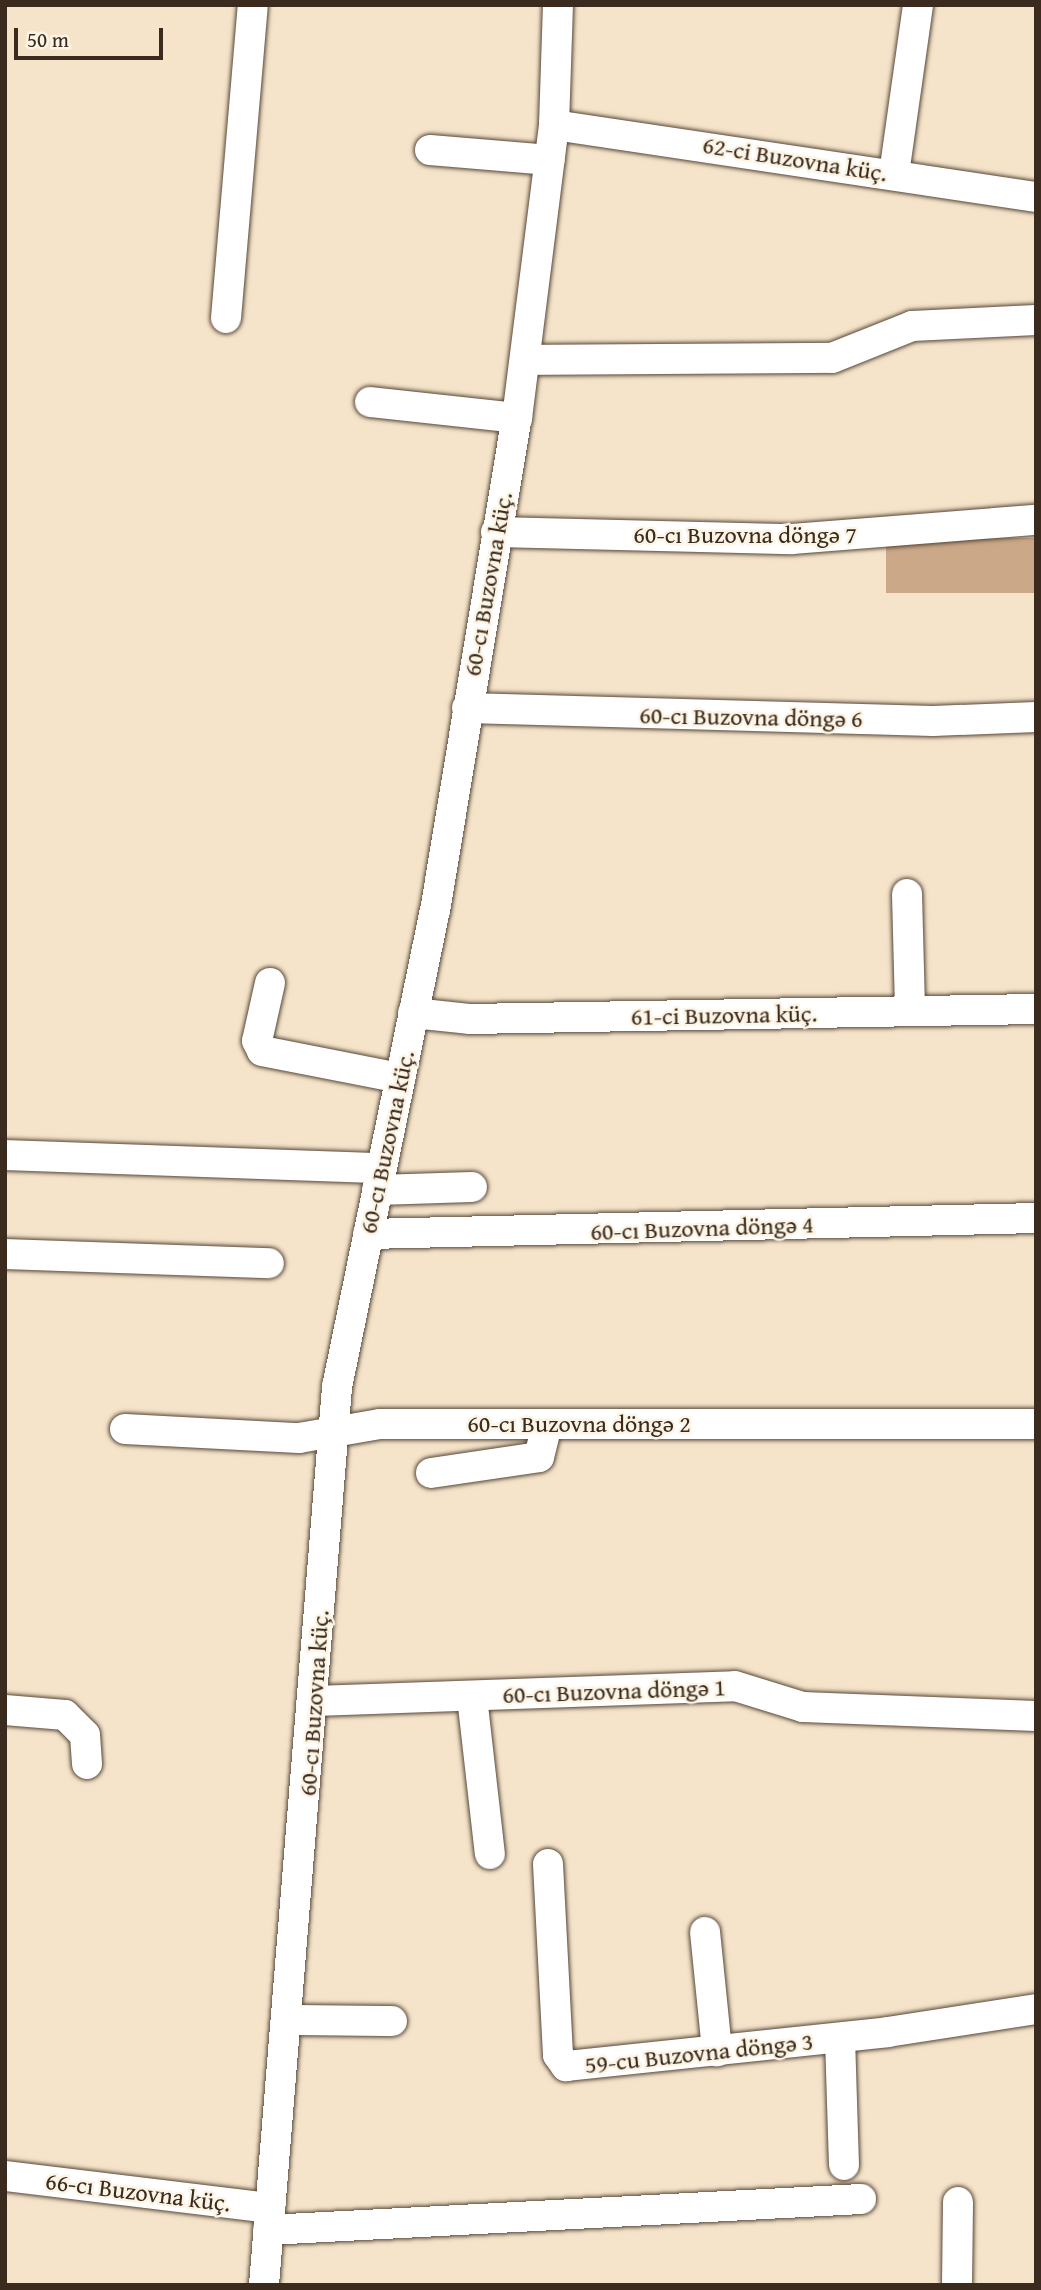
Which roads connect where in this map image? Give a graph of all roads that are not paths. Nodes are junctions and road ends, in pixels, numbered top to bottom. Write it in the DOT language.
graph roads {
  1 [pos="253,5"];
  2 [pos="557,5"];
  3 [pos="918,5"];
  4 [pos="554,125"];
  5 [pos="430,150"];
  6 [pos="550,160"];
  7 [pos="894,174"];
  8 [pos="1036,197"];
  9 [pos="226,318"];
  10 [pos="1036,320"];
  11 [pos="527,359"];
  12 [pos="370,402"];
  13 [pos="517,418"];
  14 [pos="1036,520"];
  15 [pos="496,532"];
  16 [pos="467,708"];
  17 [pos="1036,717"];
  18 [pos="906,894"];
  19 [pos="270,983"];
  20 [pos="1036,1009"];
  21 [pos="910,1011"];
  22 [pos="413,1013"];
  23 [pos="400,1078"];
  24 [pos="5,1155"];
  25 [pos="379,1179"];
  26 [pos="472,1187"];
  27 [pos="1036,1218"];
  28 [pos="368,1234"];
  29 [pos="5,1254"];
  30 [pos="269,1263"];
  31 [pos="547,1424"];
  32 [pos="1036,1424"];
  33 [pos="125,1429"];
  34 [pos="333,1432"];
  35 [pos="431,1473"];
  36 [pos="472,1697"];
  37 [pos="315,1701"];
  38 [pos="5,1710"];
  39 [pos="1036,1716"];
  40 [pos="87,1764"];
  41 [pos="490,1854"];
  42 [pos="548,1864"];
  43 [pos="705,1932"];
  44 [pos="1036,2009"];
  45 [pos="288,2020"];
  46 [pos="392,2021"];
  47 [pos="840,2038"];
  48 [pos="717,2051"];
  49 [pos="844,2165"];
  50 [pos="5,2176"];
  51 [pos="861,2199"];
  52 [pos="958,2202"];
  53 [pos="269,2219"];
  54 [pos="264,2285"];
  55 [pos="957,2285"];
  1 -- 9 [label="street"];
  2 -- 4 [label="street, 60-cı Buzovna küç."];
  3 -- 7 [label="street"];
  4 -- 6 [label="street, 60-cı Buzovna küç."];
  4 -- 7 [label="street, 62-ci Buzovna küç."];
  5 -- 6 [label="street"];
  6 -- 11 [label="street, 60-cı Buzovna küç."];
  7 -- 8 [label="street, 62-ci Buzovna küç."];
  10 -- 11 [label="street"];
  11 -- 13 [label="street, 60-cı Buzovna küç."];
  12 -- 13 [label="street"];
  13 -- 15 [label="street, 60-cı Buzovna küç."];
  14 -- 15 [label="street, 60-cı Buzovna döngə 7"];
  15 -- 16 [label="street, 60-cı Buzovna küç."];
  16 -- 17 [label="street, 60-cı Buzovna döngə 6"];
  16 -- 22 [label="street, 60-cı Buzovna küç."];
  18 -- 21 [label="street"];
  19 -- 23 [label="street"];
  20 -- 21 [label="street, 61-ci Buzovna küç."];
  21 -- 22 [label="street, 61-ci Buzovna küç."];
  22 -- 23 [label="street, 60-cı Buzovna küç."];
  23 -- 25 [label="street, 60-cı Buzovna küç."];
  24 -- 25 [label="street"];
  25 -- 26 [label="street"];
  25 -- 28 [label="street, 60-cı Buzovna küç."];
  27 -- 28 [label="street, 60-cı Buzovna döngə 4"];
  28 -- 34 [label="street, 60-cı Buzovna küç."];
  29 -- 30 [label="street"];
  31 -- 32 [label="street, 60-cı Buzovna döngə 2"];
  31 -- 34 [label="street, 60-cı Buzovna döngə 2"];
  31 -- 35 [label="street"];
  33 -- 34 [label="street, 60-cı Buzovna döngə 2"];
  34 -- 37 [label="street, 60-cı Buzovna küç."];
  36 -- 37 [label="street, 60-cı Buzovna döngə 1"];
  36 -- 39 [label="street, 60-cı Buzovna döngə 1"];
  36 -- 41 [label="street"];
  37 -- 45 [label="street, 60-cı Buzovna küç."];
  38 -- 40 [label="street"];
  42 -- 48 [label="street, 59-cu Buzovna döngə 3"];
  43 -- 48 [label="street"];
  44 -- 47 [label="street, 59-cu Buzovna döngə 3"];
  45 -- 46 [label="street"];
  45 -- 53 [label="street, 60-cı Buzovna küç."];
  47 -- 48 [label="street, 59-cu Buzovna döngə 3"];
  47 -- 49 [label="street"];
  50 -- 53 [label="street, 66-cı Buzovna küç."];
  51 -- 53 [label="street, 66-cı Buzovna küç."];
  52 -- 55 [label="street"];
  53 -- 54 [label="street, 60-cı Buzovna küç."];
}
